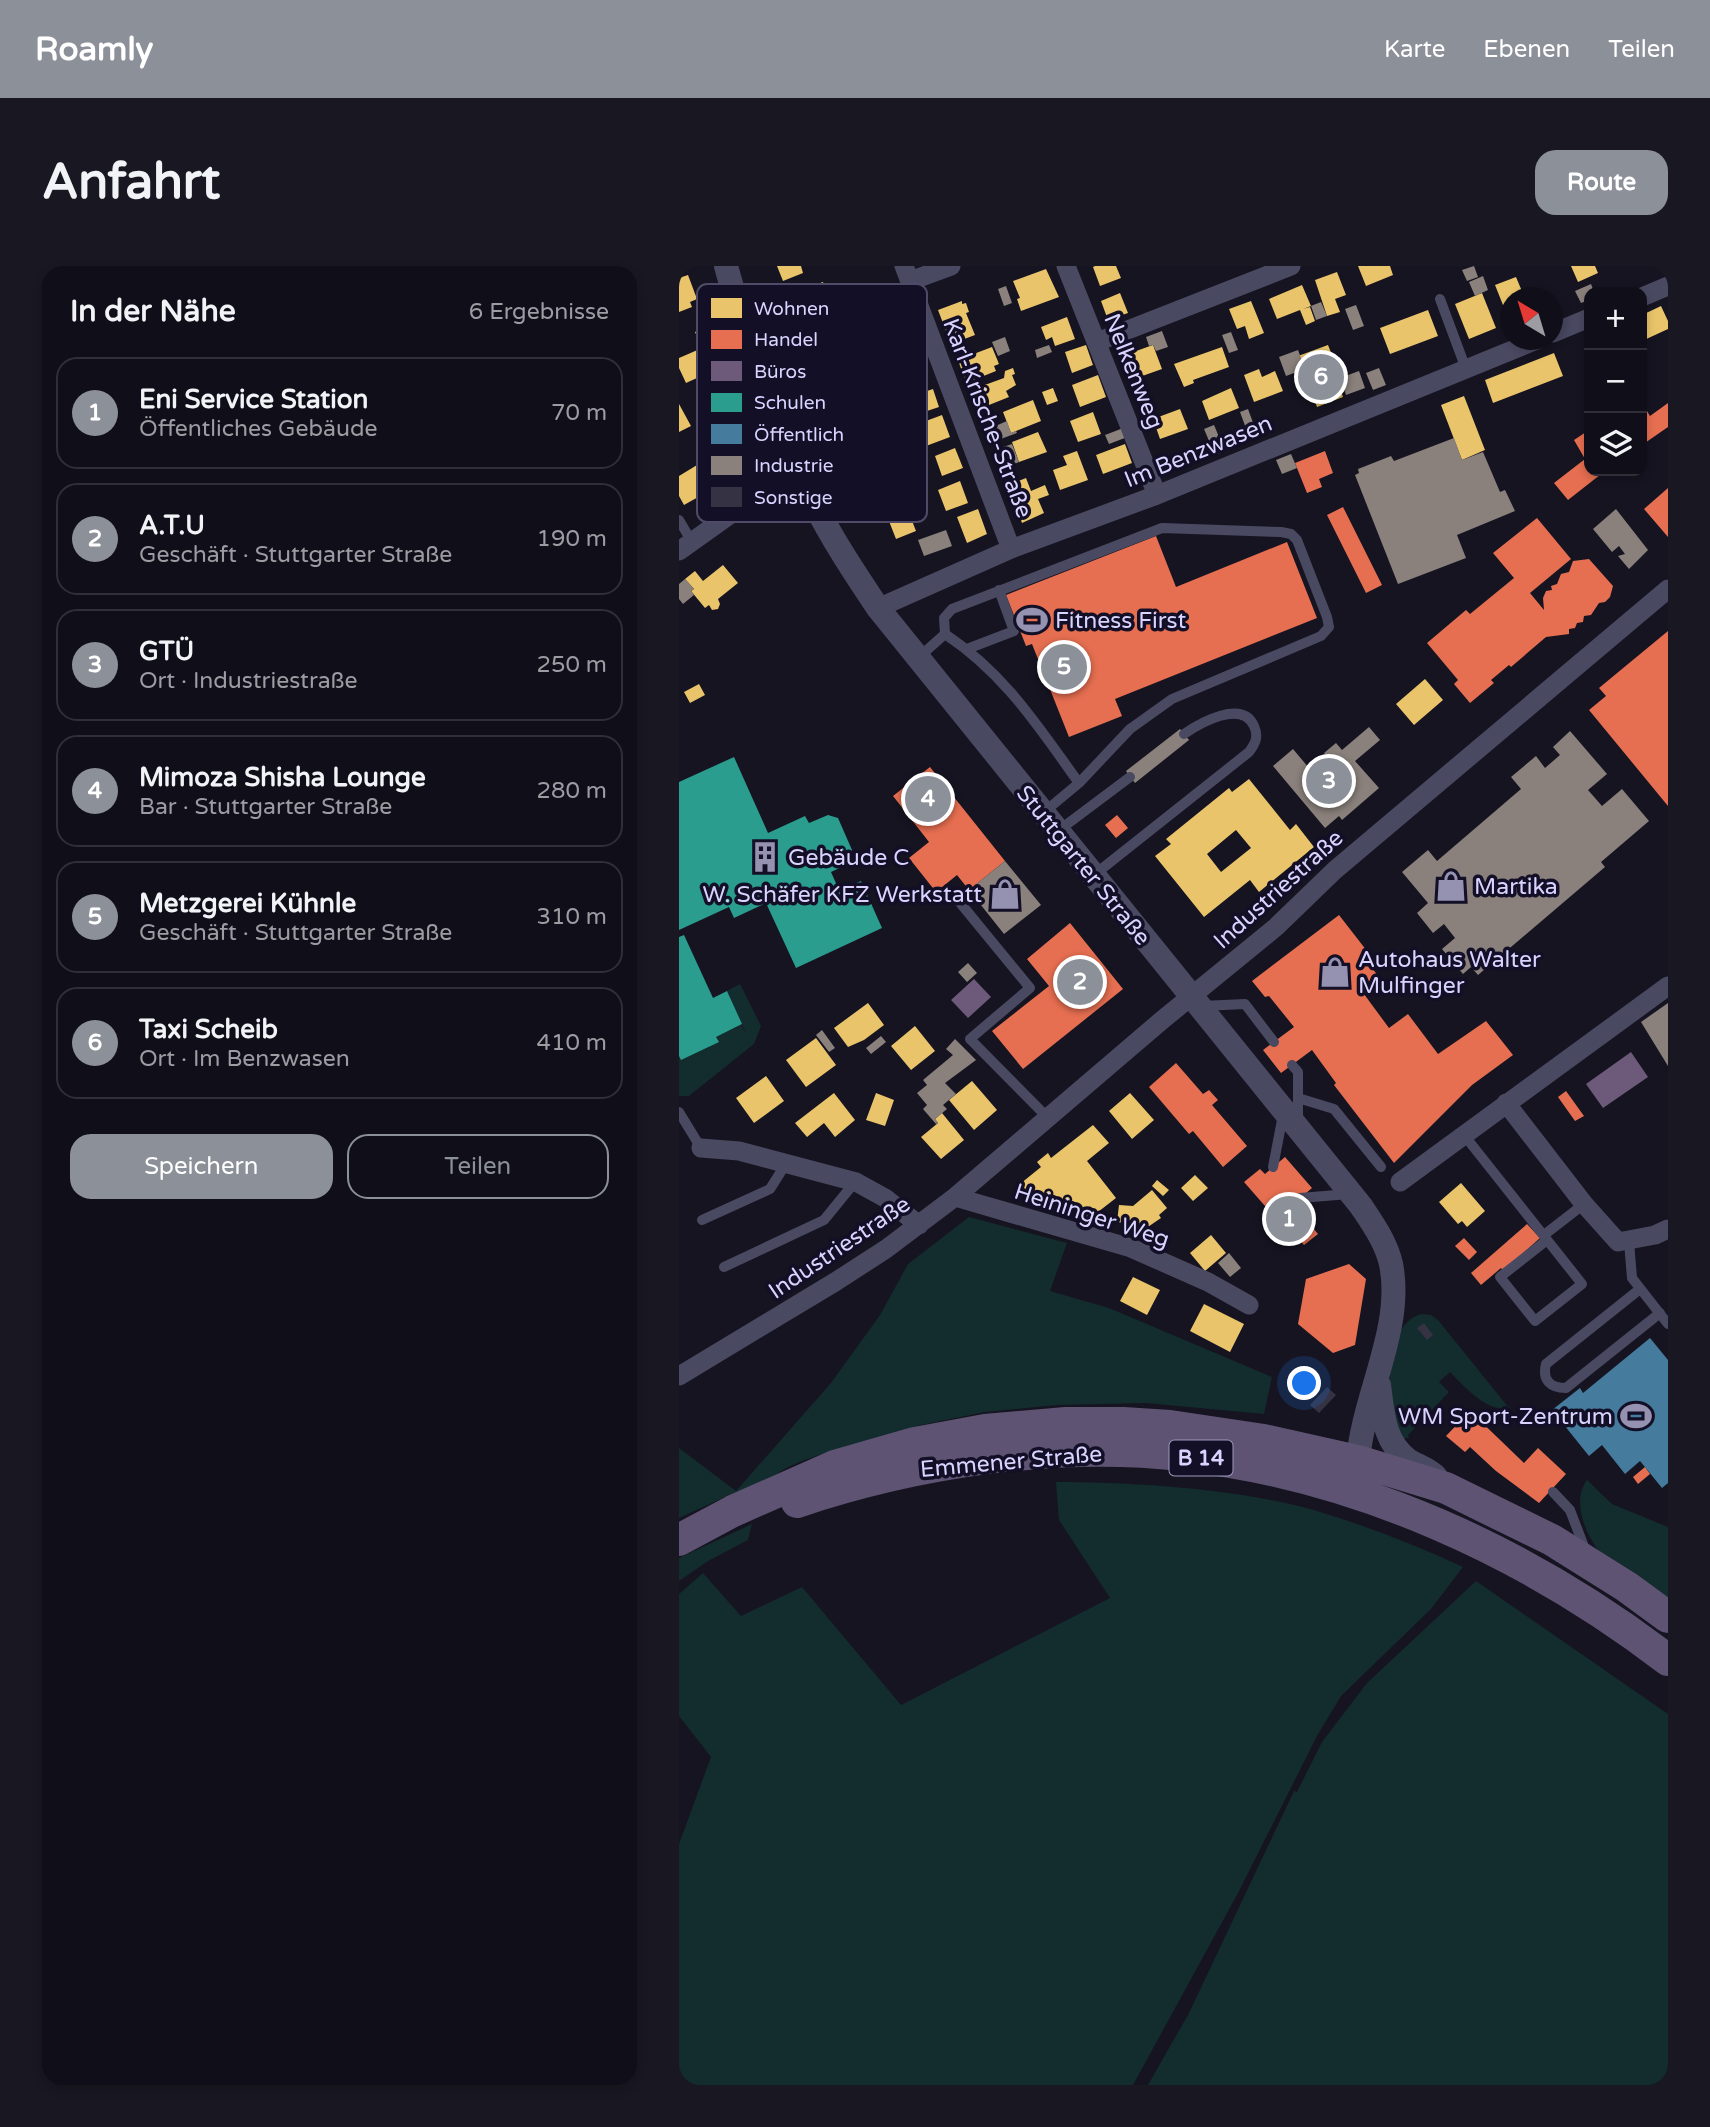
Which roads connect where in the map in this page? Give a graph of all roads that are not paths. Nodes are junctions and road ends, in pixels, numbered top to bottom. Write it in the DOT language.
graph roads {
  1 [pos="951,266"];
  2 [pos="1066,266"];
  3 [pos="1291,266"];
  4 [pos="907,274"];
  5 [pos="1668,286"];
  6 [pos="1647,295"];
  7 [pos="1440,299"];
  8 [pos="1584,320"];
  9 [pos="927,327"];
  10 [pos="1563,329"];
  11 [pos="1097,342"];
  12 [pos="1513,350"];
  13 [pos="1466,369"];
  14 [pos="1157,495"];
  15 [pos="679,520"];
  16 [pos="719,522"];
  17 [pos="825,522"];
  18 [pos="685,546"];
  19 [pos="1011,548"];
  20 [pos="1668,589"];
  21 [pos="999,590"];
  22 [pos="878,608"];
  23 [pos="945,634"];
  24 [pos="967,649"];
  25 [pos="918,659"];
  26 [pos="1184,734"];
  27 [pos="1131,777"];
  28 [pos="1079,783"];
  29 [pos="1050,822"];
  30 [pos="1094,875"];
  31 [pos="957,899"];
  32 [pos="1668,986"];
  33 [pos="1195,1001"];
  34 [pos="1274,1042"];
  35 [pos="1292,1065"];
  36 [pos="1506,1103"];
  37 [pos="679,1112"];
  38 [pos="1293,1113"];
  39 [pos="1048,1118"];
  40 [pos="1464,1135"];
  41 [pos="701,1148"];
  42 [pos="787,1162"];
  43 [pos="1273,1167"];
  44 [pos="1381,1167"];
  45 [pos="856,1182"];
  46 [pos="1401,1182"];
  47 [pos="1351,1194"];
  48 [pos="955,1197"];
  49 [pos="1300,1198"];
  50 [pos="1584,1204"];
  51 [pos="702,1220"];
  52 [pos="919,1225"];
  53 [pos="1668,1229"];
  54 [pos="1545,1237"];
  55 [pos="1629,1242"];
  56 [pos="724,1267"];
  57 [pos="1640,1289"];
  58 [pos="1249,1305"];
  59 [pos="1660,1313"];
  60 [pos="1668,1324"];
  61 [pos="1378,1373"];
  62 [pos="679,1376"];
  63 [pos="1383,1422"];
  64 [pos="1358,1461"];
  65 [pos="1446,1488"];
  66 [pos="1353,1492"];
  67 [pos="1553,1492"];
  68 [pos="679,1540"];
  69 [pos="679,1551"];
  70 [pos="1590,1563"];
  71 [pos="1668,1617"];
  72 [pos="1668,1660"];
  1 -- 4 [label="street"];
  2 -- 11 [label="street, Nelkenweg"];
  3 -- 11 [label="street"];
  5 -- 6 [label="street"];
  7 -- 13 [label="lane"];
  8 -- 10 [label="street"];
  9 -- 19 [label="street, Karl-Krische-Straße"];
  11 -- 14 [label="street, Nelkenweg"];
  12 -- 13 [label="street, Im Benzwasen"];
  13 -- 14 [label="street, Im Benzwasen"];
  14 -- 19 [label="street, Im Benzwasen"];
  15 -- 18 [label="lane"];
  16 -- 18 [label="street"];
  17 -- 22 [label="street, Stuttgarter Straße"];
  19 -- 22 [label="street, Im Benzwasen"];
  20 -- 33 [label="street, Industriestraße"];
  21 -- 23 [label="lane"];
  21 -- 24 [label="lane"];
  21 -- 28 [label="lane"];
  22 -- 25 [label="street, Stuttgarter Straße"];
  23 -- 24 [label="lane"];
  23 -- 25 [label="lane"];
  24 -- 28 [label="lane"];
  25 -- 29 [label="street, Stuttgarter Straße"];
  26 -- 30 [label="lane"];
  27 -- 29 [label="lane"];
  28 -- 29 [label="lane"];
  29 -- 30 [label="street, Stuttgarter Straße"];
  30 -- 33 [label="street, Stuttgarter Straße"];
  31 -- 39 [label="lane"];
  32 -- 36 [label="street"];
  33 -- 34 [label="lane"];
  33 -- 38 [label="street, Stuttgarter Straße"];
  33 -- 39 [label="street, Industriestraße"];
  35 -- 38 [label="lane"];
  36 -- 40 [label="street"];
  36 -- 50 [label="street"];
  37 -- 41 [label="lane"];
  38 -- 43 [label="lane"];
  38 -- 44 [label="lane"];
  38 -- 47 [label="street, Stuttgarter Straße"];
  39 -- 48 [label="street, Industriestraße"];
  40 -- 46 [label="street"];
  40 -- 54 [label="lane"];
  41 -- 42 [label="street"];
  42 -- 45 [label="street"];
  42 -- 51 [label="lane"];
  45 -- 52 [label="street"];
  45 -- 56 [label="lane"];
  47 -- 49 [label="lane"];
  47 -- 61 [label="street, Stuttgarter Straße"];
  48 -- 52 [label="street, Industriestraße"];
  48 -- 58 [label="street, Heininger Weg"];
  50 -- 54 [label="lane"];
  50 -- 55 [label="street"];
  52 -- 62 [label="street, Industriestraße"];
  53 -- 55 [label="street"];
  54 -- 54 [label="lane"];
  55 -- 57 [label="lane"];
  57 -- 59 [label="lane"];
  57 -- 59 [label="lane"];
  59 -- 60 [label="lane"];
  61 -- 63 [label="street"];
  61 -- 64 [label="street, Stuttgarter Straße"];
  63 -- 64 [label="street"];
  63 -- 65 [label="street"];
  64 -- 65 [label="main road, B 14"];
  64 -- 66 [label="main road"];
  64 -- 68 [label="main road, Emmener Straße / B 14"];
  65 -- 70 [label="main road, B 14"];
  66 -- 69 [label="main road, Emmener Straße / B 14"];
  66 -- 72 [label="main road, B 14"];
  67 -- 70 [label="lane"];
  70 -- 71 [label="main road, B 14"];
}
